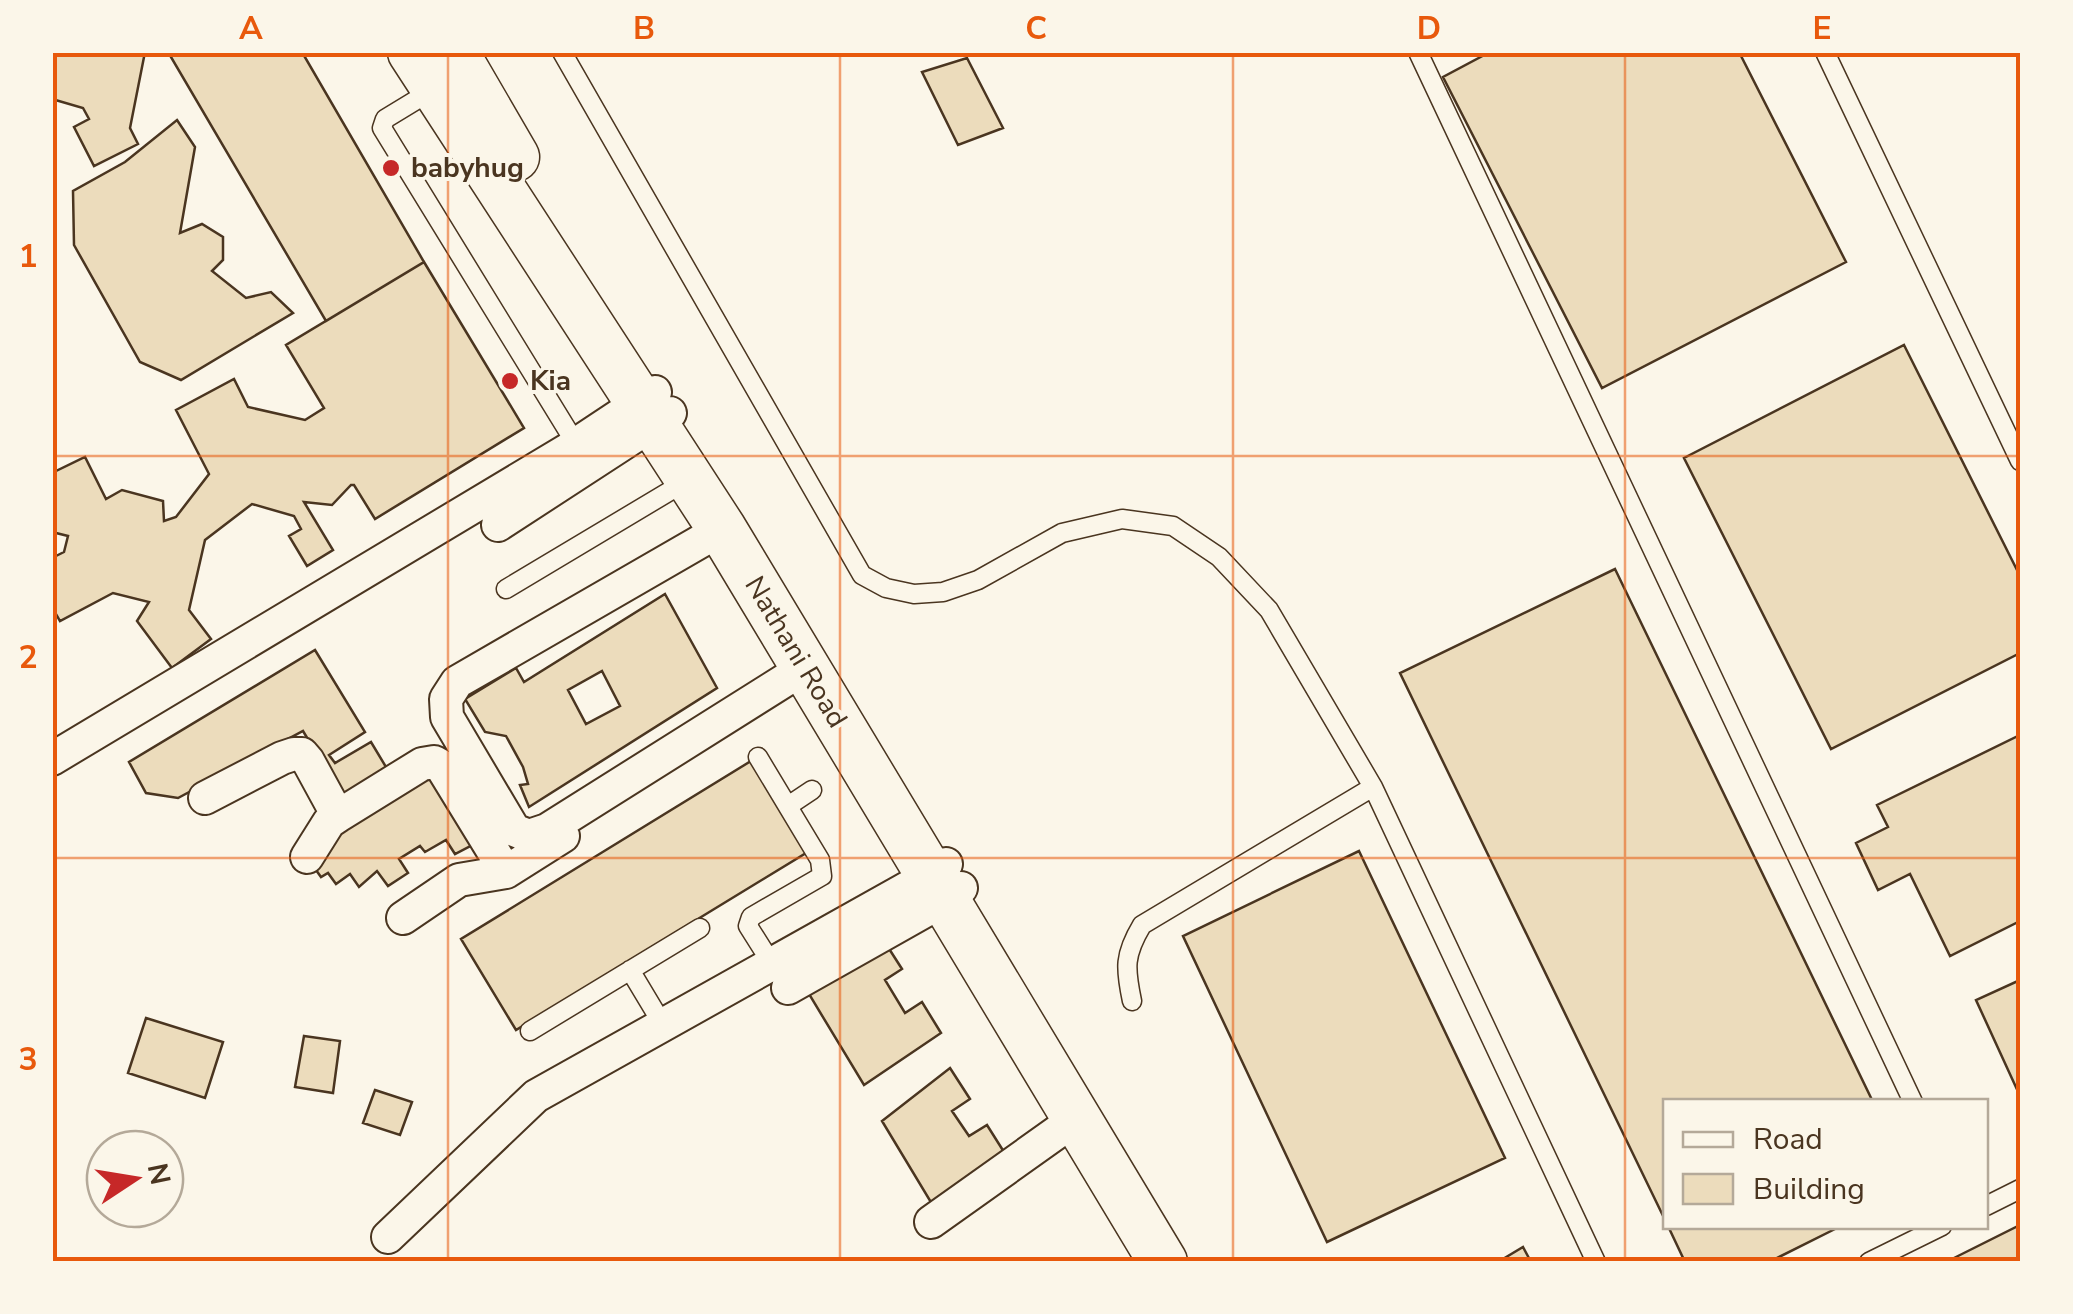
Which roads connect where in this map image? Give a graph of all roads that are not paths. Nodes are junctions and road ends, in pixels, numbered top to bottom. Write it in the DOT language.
graph roads {
  1 [pos="562,52"];
  2 [pos="1418,52"];
  3 [pos="1825,52"];
  4 [pos="441,66"];
  5 [pos="656,407"];
  6 [pos="576,444"];
  7 [pos="2020,461"];
  8 [pos="698,474"];
  9 [pos="498,525"];
  10 [pos="722,529"];
  11 [pos="506,588"];
  12 [pos="809,674"];
  13 [pos="758,757"];
  14 [pos="52,759"];
  15 [pos="1373,787"];
  16 [pos="812,790"];
  17 [pos="205,798"];
  18 [pos="788,806"];
  19 [pos="338,816"];
  20 [pos="307,857"];
  21 [pos="506,872"];
  22 [pos="946,882"];
  23 [pos="402,918"];
  24 [pos="700,928"];
  25 [pos="630,970"];
  26 [pos="786,986"];
  27 [pos="1132,1001"];
  28 [pos="663,1026"];
  29 [pos="530,1030"];
  30 [pos="1912,1099"];
  31 [pos="1091,1126"];
  32 [pos="2020,1189"];
  33 [pos="1988,1205"];
  34 [pos="931,1222"];
  35 [pos="1936,1229"];
  36 [pos="388,1237"];
  37 [pos="1163,1262"];
  38 [pos="1196,1262"];
  39 [pos="1596,1262"];
  40 [pos="1869,1262"];
  1 -- 15 [label="lane"];
  2 -- 30 [label="lane"];
  3 -- 7 [label="lane"];
  4 -- 5 [label="street, Nathani Road"];
  4 -- 6 [label="lane"];
  5 -- 6 [label="street"];
  5 -- 8 [label="street, Nathani Road"];
  5 -- 9 [label="street"];
  6 -- 14 [label="street"];
  8 -- 10 [label="street, Nathani Road"];
  8 -- 11 [label="lane"];
  8 -- 22 [label="street, Nathani Road"];
  10 -- 12 [label="street, Nathani Road"];
  10 -- 12 [label="street"];
  12 -- 21 [label="street"];
  12 -- 22 [label="street, Nathani Road"];
  13 -- 18 [label="lane"];
  15 -- 27 [label="lane"];
  15 -- 39 [label="lane"];
  16 -- 18 [label="lane"];
  17 -- 19 [label="street"];
  18 -- 26 [label="lane"];
  19 -- 20 [label="street"];
  19 -- 21 [label="street"];
  21 -- 23 [label="street"];
  22 -- 26 [label="street"];
  22 -- 31 [label="street, Nathani Road"];
  24 -- 25 [label="lane"];
  25 -- 28 [label="lane"];
  25 -- 29 [label="lane"];
  26 -- 28 [label="street"];
  28 -- 36 [label="street"];
  31 -- 34 [label="street"];
  31 -- 37 [label="street, Nathani Road"];
  31 -- 38 [label="street, Nathani Road"];
  32 -- 33 [label="lane"];
  35 -- 40 [label="lane"];
}
